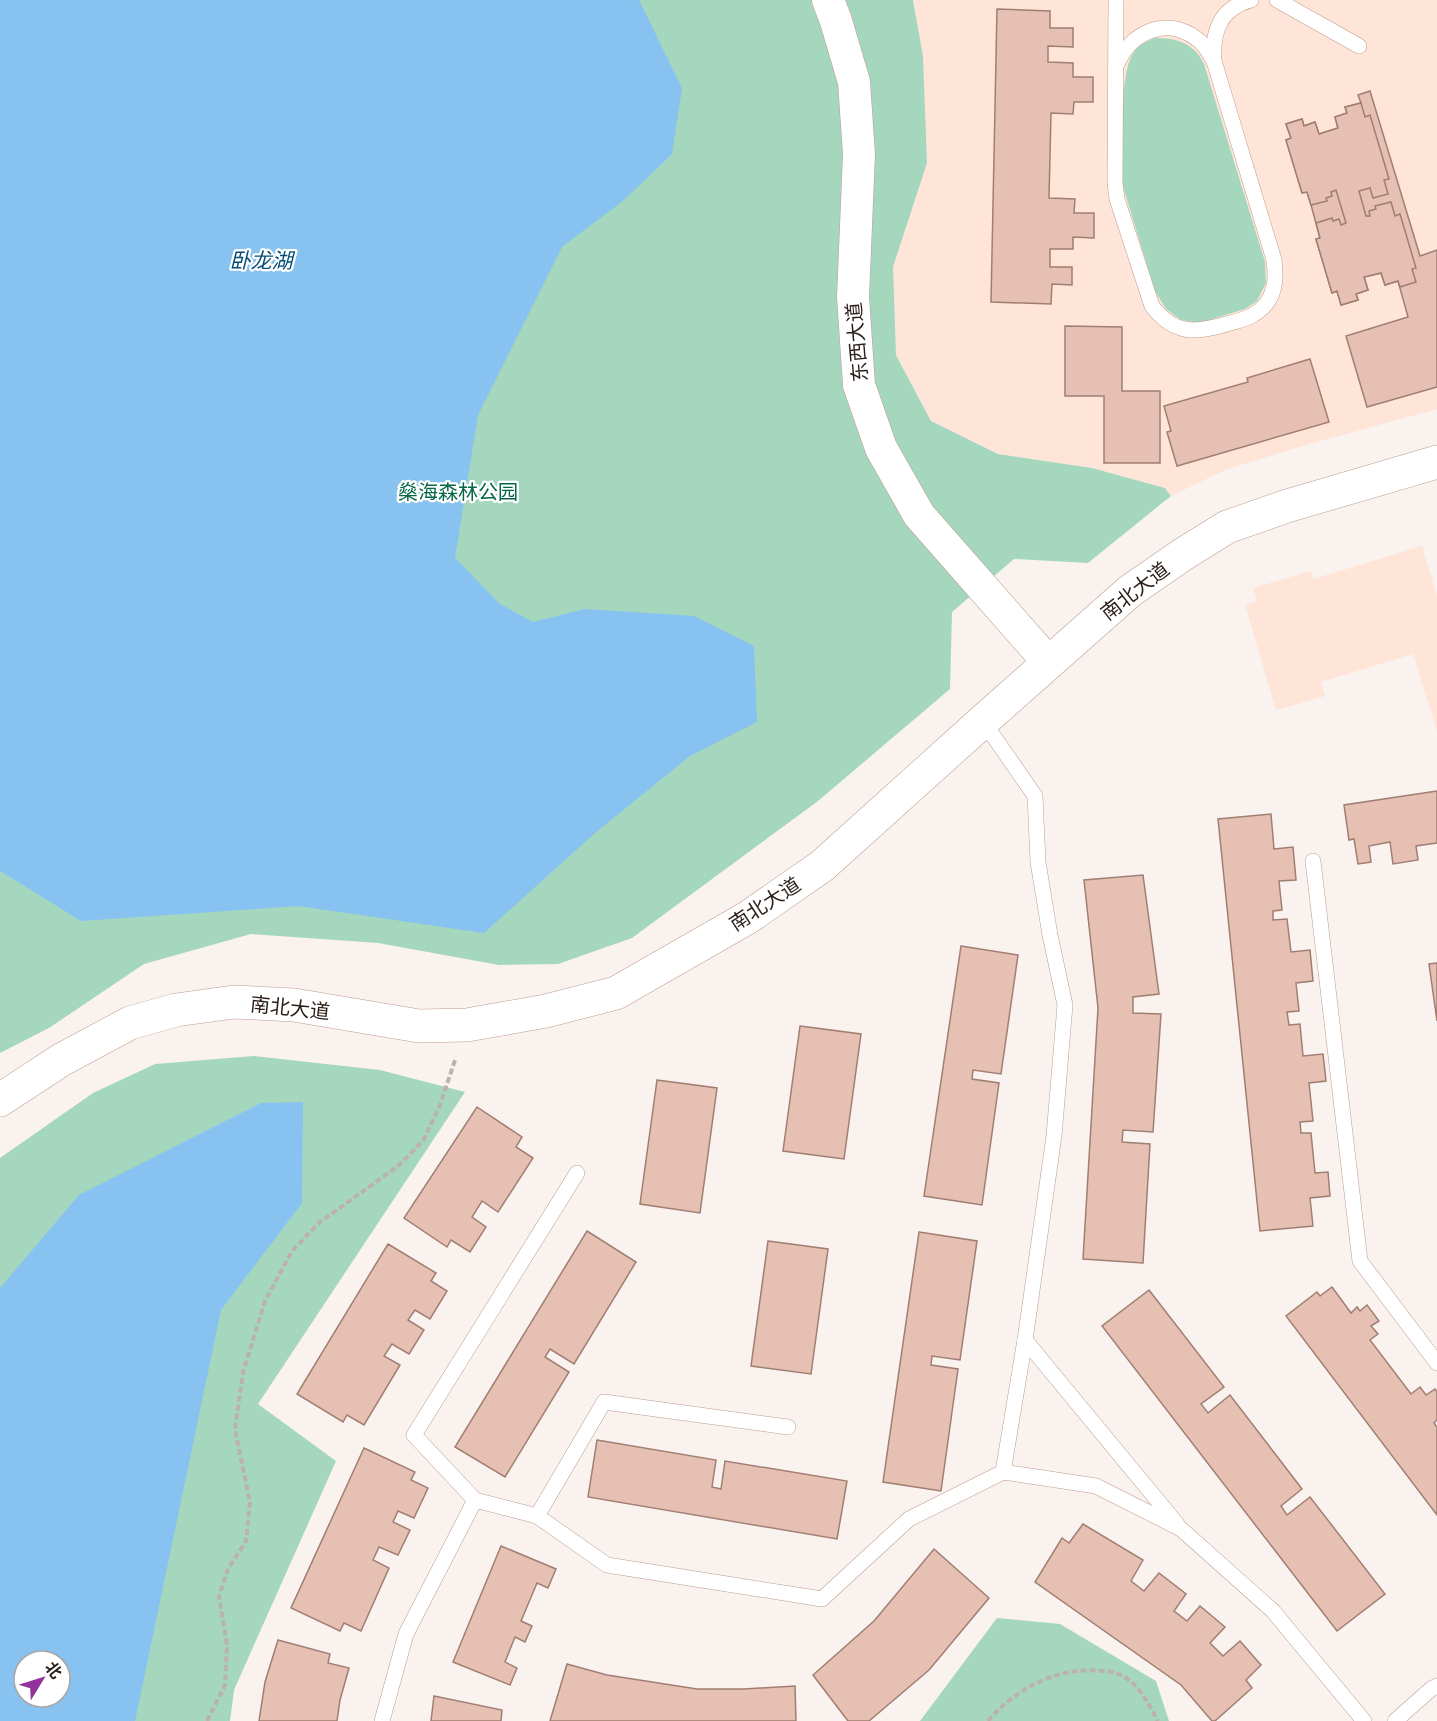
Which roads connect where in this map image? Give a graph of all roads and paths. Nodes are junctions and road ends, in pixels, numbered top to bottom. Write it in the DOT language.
graph roads {
  1 [pos="828,0"];
  2 [pos="1116,0"];
  3 [pos="1251,0"];
  4 [pos="1277,0"];
  5 [pos="1359,46"];
  6 [pos="1214,61"];
  7 [pos="1115,68"];
  8 [pos="1437,462"];
  9 [pos="1049,663"];
  10 [pos="983,721"];
  11 [pos="1313,861"];
  12 [pos="467,1025"];
  13 [pos="0,1100"];
  14 [pos="578,1173"];
  15 [pos="1025,1340"];
  16 [pos="1437,1363"];
  17 [pos="788,1427"];
  18 [pos="1003,1473"];
  19 [pos="475,1500"];
  20 [pos="537,1516"];
  21 [pos="1181,1529"];
  22 [pos="1437,1686"];
  23 [pos="207,1721"];
  24 [pos="382,1721"];
  25 [pos="988,1721"];
  26 [pos="1158,1721"];
  27 [pos="1364,1721"];
  28 [pos="1395,1721"];
  1 -- 9 [label="street, 东西大道"];
  2 -- 7 [label="lane"];
  3 -- 6 [label="lane"];
  4 -- 5 [label="lane"];
  6 -- 7 [label="lane"];
  6 -- 7 [label="lane"];
  8 -- 9 [label="street, 南北大道"];
  9 -- 10 [label="street, 南北大道"];
  10 -- 12 [label="street, 南北大道"];
  10 -- 15 [label="lane"];
  11 -- 16 [label="lane"];
  12 -- 13 [label="street, 南北大道"];
  12 -- 23 [label="path"];
  14 -- 19 [label="lane"];
  15 -- 18 [label="lane"];
  15 -- 21 [label="lane"];
  17 -- 20 [label="lane"];
  18 -- 20 [label="lane"];
  18 -- 21 [label="lane"];
  19 -- 20 [label="lane"];
  19 -- 24 [label="lane"];
  21 -- 27 [label="lane"];
  22 -- 28 [label="lane"];
  25 -- 26 [label="path"];
}
